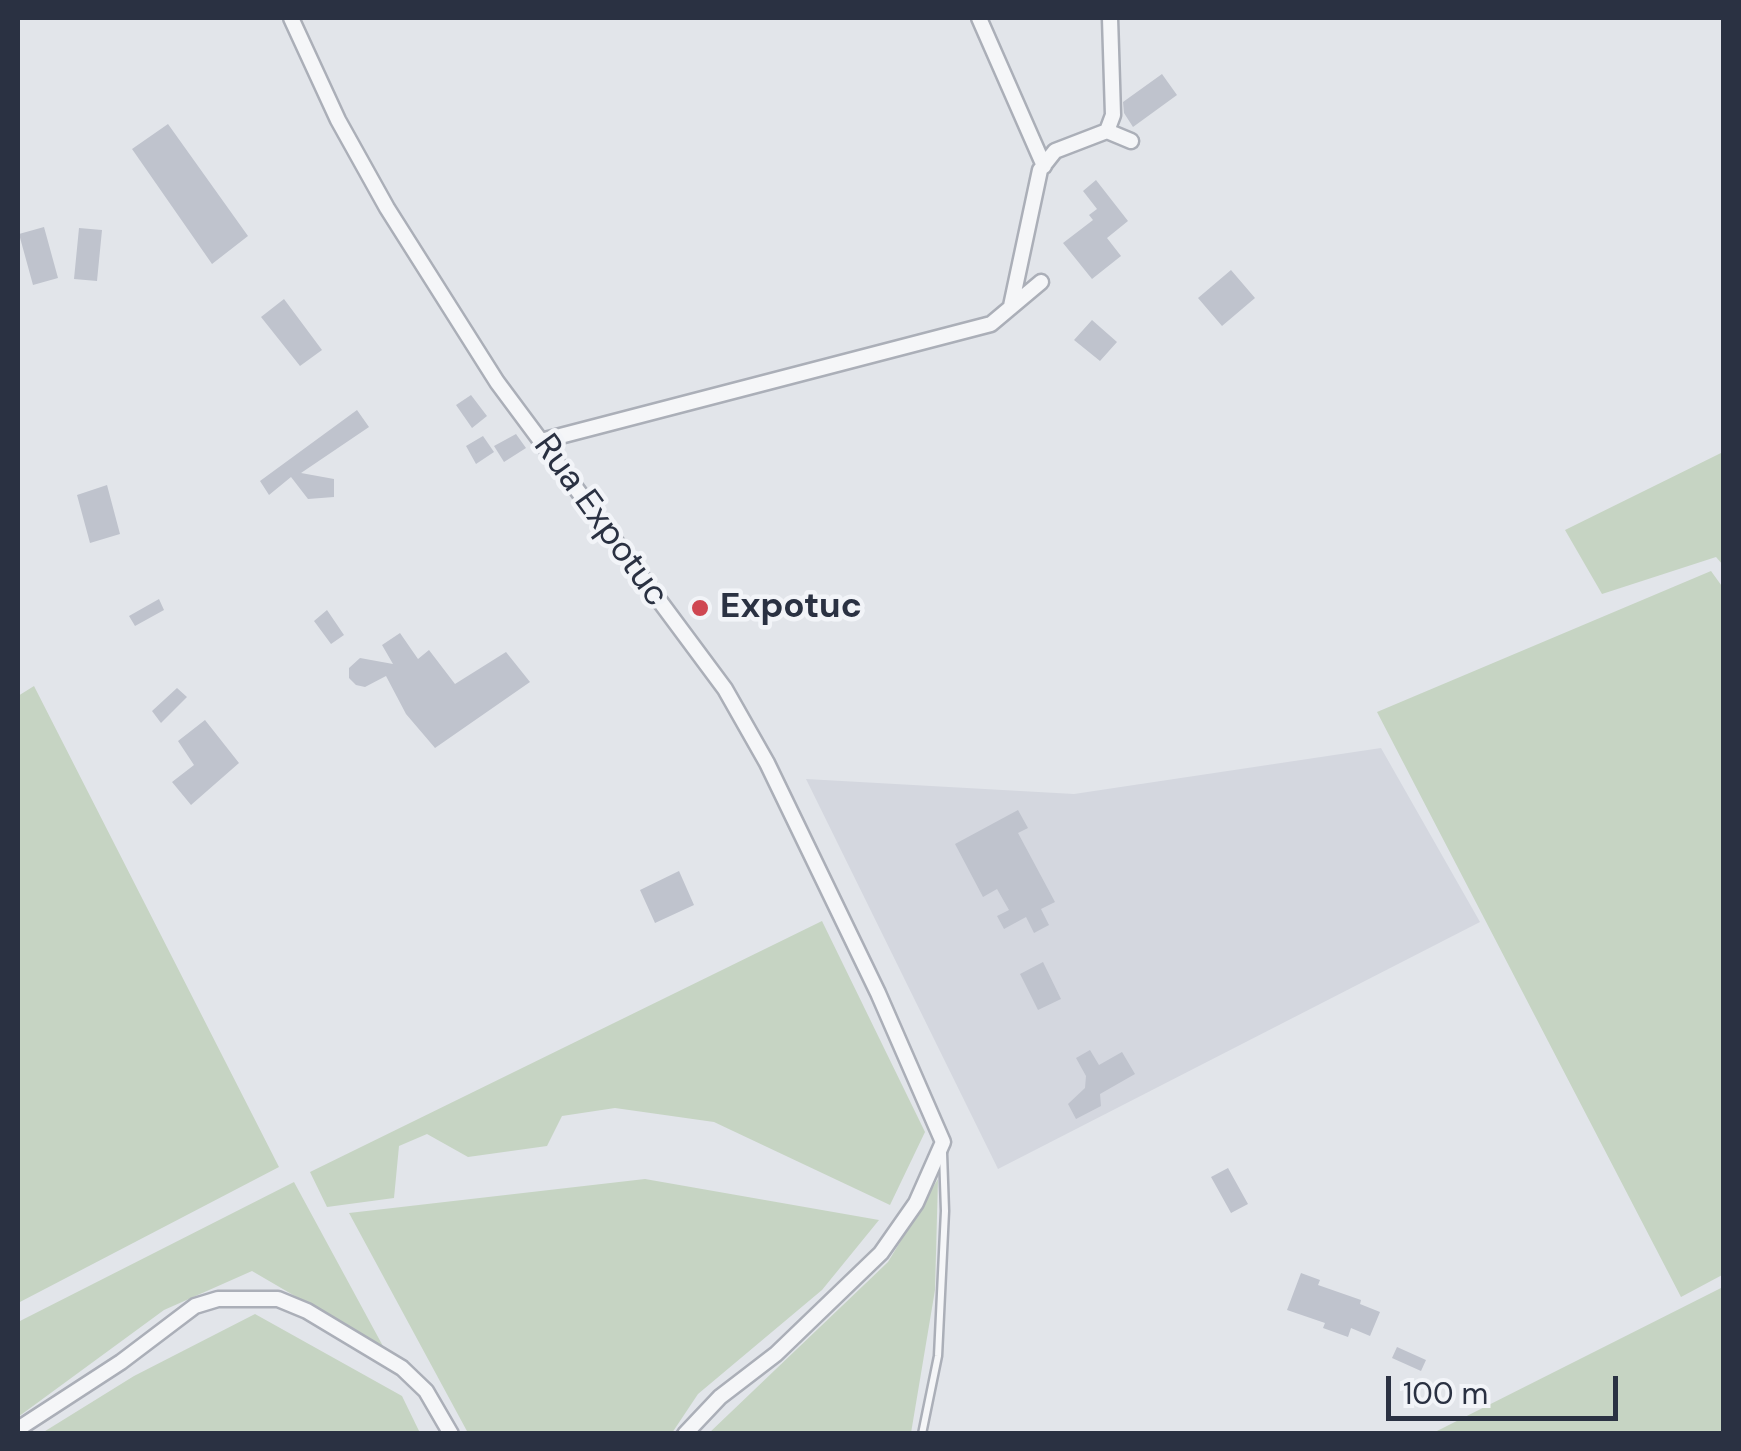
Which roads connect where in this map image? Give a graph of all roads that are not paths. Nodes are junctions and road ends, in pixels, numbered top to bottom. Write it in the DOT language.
graph roads {
  1 [pos="291,18"];
  2 [pos="979,18"];
  3 [pos="1110,18"];
  4 [pos="1106,132"];
  5 [pos="1131,141"];
  6 [pos="1044,166"];
  7 [pos="1042,282"];
  8 [pos="1011,307"];
  9 [pos="542,442"];
  10 [pos="943,1142"];
  11 [pos="18,1428"];
  12 [pos="451,1434"];
  13 [pos="685,1434"];
  14 [pos="922,1434"];
  1 -- 9 [label="street, Rua Expotuc"];
  2 -- 6 [label="street"];
  3 -- 4 [label="street"];
  4 -- 5 [label="street"];
  4 -- 6 [label="street"];
  6 -- 8 [label="street"];
  7 -- 8 [label="street"];
  8 -- 9 [label="street"];
  9 -- 10 [label="street, Rua Expotuc"];
  10 -- 13 [label="street"];
  10 -- 14 [label="lane"];
  11 -- 12 [label="street"];
}
